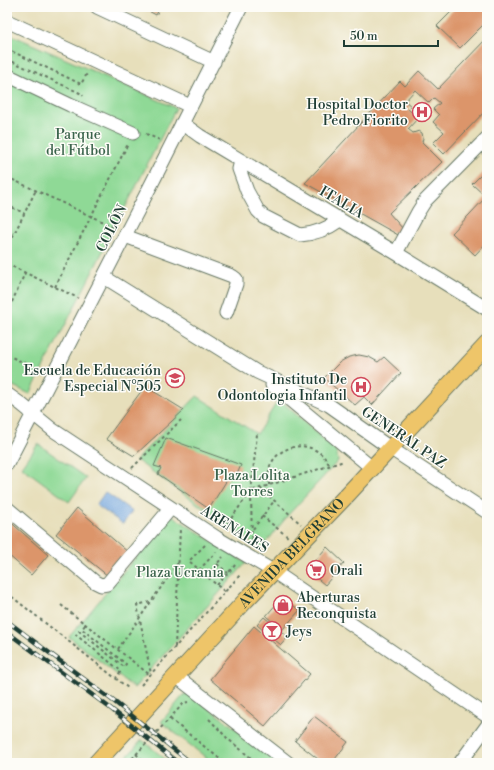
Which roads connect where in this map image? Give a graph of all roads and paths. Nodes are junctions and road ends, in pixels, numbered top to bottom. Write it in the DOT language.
graph roads {
  1 [pos="97,7"];
  2 [pos="241,7"];
  3 [pos="7,20"];
  4 [pos="7,49"];
  5 [pos="214,62"];
  6 [pos="89,69"];
  7 [pos="7,75"];
  8 [pos="190,106"];
  9 [pos="182,123"];
  10 [pos="133,133"];
  11 [pos="487,138"];
  12 [pos="241,161"];
  13 [pos="7,177"];
  14 [pos="36,190"];
  15 [pos="7,205"];
  16 [pos="24,213"];
  17 [pos="91,216"];
  18 [pos="340,220"];
  19 [pos="7,231"];
  20 [pos="121,232"];
  21 [pos="14,234"];
  22 [pos="7,248"];
  23 [pos="396,253"];
  24 [pos="7,264"];
  25 [pos="25,273"];
  26 [pos="104,277"];
  27 [pos="55,287"];
  28 [pos="80,299"];
  29 [pos="487,309"];
  30 [pos="226,312"];
  31 [pos="7,313"];
  32 [pos="487,344"];
  33 [pos="7,355"];
  34 [pos="40,370"];
  35 [pos="257,372"];
  36 [pos="7,394"];
  37 [pos="32,414"];
  38 [pos="181,420"];
  39 [pos="257,434"];
  40 [pos="390,448"];
  41 [pos="358,456"];
  42 [pos="7,464"];
  43 [pos="330,466"];
  44 [pos="372,468"];
  45 [pos="123,476"];
  46 [pos="269,485"];
  47 [pos="260,488"];
  48 [pos="251,491"];
  49 [pos="274,500"];
  50 [pos="7,508"];
  51 [pos="176,511"];
  52 [pos="487,512"];
  53 [pos="262,516"];
  54 [pos="252,530"];
  55 [pos="310,532"];
  56 [pos="222,541"];
  57 [pos="298,545"];
  58 [pos="249,558"];
  59 [pos="178,562"];
  60 [pos="216,564"];
  61 [pos="199,570"];
  62 [pos="273,571"];
  63 [pos="228,573"];
  64 [pos="241,574"];
  65 [pos="206,576"];
  66 [pos="217,586"];
  67 [pos="7,593"];
  68 [pos="225,593"];
  69 [pos="150,602"];
  70 [pos="62,604"];
  71 [pos="140,618"];
  72 [pos="85,625"];
  73 [pos="175,648"];
  74 [pos="117,650"];
  75 [pos="150,674"];
  76 [pos="176,676"];
  77 [pos="116,678"];
  78 [pos="141,685"];
  79 [pos="128,688"];
  80 [pos="193,702"];
  81 [pos="487,716"];
  82 [pos="208,718"];
  83 [pos="170,719"];
  84 [pos="487,726"];
  85 [pos="136,754"];
  86 [pos="96,763"];
  87 [pos="128,763"];
  88 [pos="146,763"];
  89 [pos="225,763"];
  90 [pos="257,763"];
  91 [pos="288,763"];
  92 [pos="460,763"];
  1 -- 5 [label="street"];
  2 -- 5 [label="street, COLÓN"];
  3 -- 8 [label="street"];
  4 -- 6 [label="path"];
  5 -- 8 [label="street, COLÓN"];
  7 -- 10 [label="street"];
  8 -- 9 [label="street, COLÓN"];
  9 -- 12 [label="street, ITALIA"];
  9 -- 20 [label="street, COLÓN"];
  10 -- 17 [label="path"];
  11 -- 23 [label="street"];
  12 -- 18 [label="street, ITALIA"];
  12 -- 18 [label="street"];
  13 -- 14 [label="path"];
  14 -- 16 [label="path"];
  14 -- 17 [label="path"];
  15 -- 16 [label="path"];
  16 -- 21 [label="path"];
  17 -- 20 [label="path"];
  17 -- 27 [label="path"];
  18 -- 23 [label="street, ITALIA"];
  19 -- 21 [label="path"];
  20 -- 26 [label="street, COLÓN"];
  20 -- 30 [label="street"];
  21 -- 22 [label="path"];
  23 -- 29 [label="street, ITALIA"];
  24 -- 25 [label="path"];
  25 -- 27 [label="path"];
  25 -- 31 [label="path"];
  26 -- 35 [label="street, GENERAL PAZ"];
  26 -- 37 [label="street, COLÓN"];
  27 -- 28 [label="path"];
  32 -- 40 [label="main road, AVENIDA BELGRANO"];
  33 -- 34 [label="path"];
  35 -- 40 [label="street, GENERAL PAZ"];
  35 -- 41 [label="street, GENERAL PAZ"];
  36 -- 37 [label="street, ARENALES"];
  37 -- 42 [label="street, COLÓN"];
  37 -- 45 [label="street, ARENALES"];
  38 -- 45 [label="path"];
  39 -- 48 [label="path"];
  40 -- 44 [label="main road, AVENIDA BELGRANO"];
  40 -- 52 [label="street, GENERAL PAZ"];
  41 -- 43 [label="path"];
  41 -- 44 [label="street, GENERAL PAZ"];
  43 -- 46 [label="path"];
  43 -- 46 [label="path"];
  44 -- 55 [label="main road, AVENIDA BELGRANO"];
  45 -- 51 [label="street, ARENALES"];
  46 -- 47 [label="path"];
  47 -- 48 [label="path"];
  47 -- 49 [label="path"];
  48 -- 54 [label="path"];
  48 -- 56 [label="path"];
  49 -- 53 [label="path"];
  49 -- 55 [label="path"];
  50 -- 51 [label="street"];
  51 -- 56 [label="street, ARENALES"];
  51 -- 59 [label="path"];
  53 -- 54 [label="path"];
  53 -- 57 [label="path"];
  54 -- 58 [label="path"];
  55 -- 57 [label="main road, AVENIDA BELGRANO"];
  56 -- 58 [label="street, ARENALES"];
  56 -- 60 [label="path"];
  56 -- 61 [label="path"];
  56 -- 61 [label="path"];
  57 -- 62 [label="main road, AVENIDA BELGRANO"];
  58 -- 62 [label="street, ARENALES"];
  58 -- 63 [label="path"];
  59 -- 69 [label="path"];
  59 -- 73 [label="path"];
  60 -- 63 [label="path"];
  60 -- 65 [label="path"];
  61 -- 65 [label="path"];
  62 -- 76 [label="main road, AVENIDA BELGRANO"];
  62 -- 81 [label="street, ARENALES"];
  63 -- 66 [label="path"];
  64 -- 68 [label="path"];
  65 -- 66 [label="path"];
  66 -- 68 [label="path"];
  67 -- 77 [label="path"];
  68 -- 73 [label="path"];
  69 -- 71 [label="path"];
  69 -- 71 [label="path"];
  70 -- 72 [label="path"];
  71 -- 74 [label="path"];
  71 -- 75 [label="path"];
  72 -- 74 [label="path"];
  72 -- 77 [label="path"];
  73 -- 75 [label="path"];
  74 -- 75 [label="path"];
  75 -- 78 [label="path"];
  76 -- 86 [label="main road, AVENIDA BELGRANO"];
  76 -- 91 [label="street"];
  77 -- 79 [label="path"];
  80 -- 83 [label="path"];
  82 -- 90 [label="path"];
  83 -- 85 [label="path"];
  83 -- 89 [label="path"];
  84 -- 92 [label="street"];
  85 -- 87 [label="path"];
  85 -- 88 [label="path"];
}
